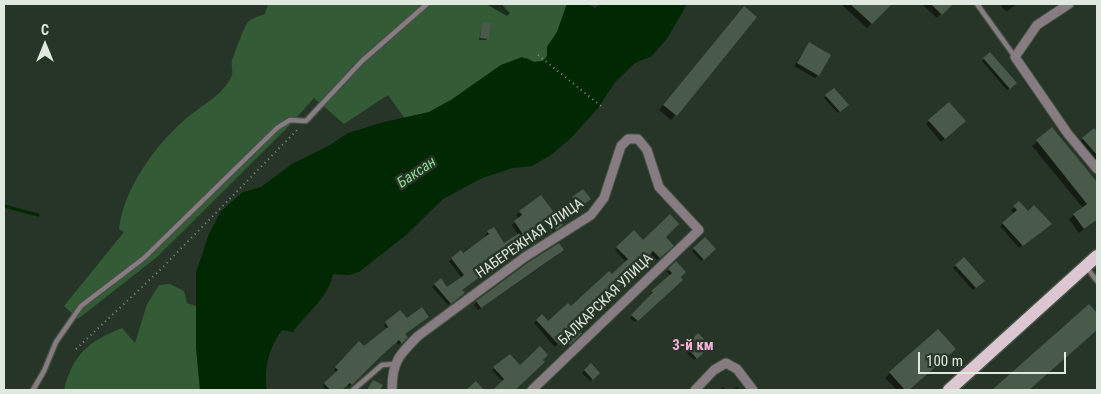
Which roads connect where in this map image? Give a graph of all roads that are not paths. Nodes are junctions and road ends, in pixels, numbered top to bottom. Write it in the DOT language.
graph roads {
  1 [pos="427,4"];
  2 [pos="977,4"];
  3 [pos="1069,4"];
  4 [pos="1015,57"];
  5 [pos="1097,169"];
  6 [pos="699,230"];
  7 [pos="1097,256"];
  8 [pos="1086,266"];
  9 [pos="1097,281"];
  10 [pos="395,364"];
  11 [pos="33,390"];
  12 [pos="353,390"];
  13 [pos="392,390"];
  14 [pos="532,390"];
  15 [pos="695,390"];
  16 [pos="753,390"];
  17 [pos="949,390"];
  1 -- 11 [label="lane"];
  2 -- 4 [label="lane"];
  3 -- 4 [label="street"];
  4 -- 5 [label="street"];
  6 -- 10 [label="street, НАБЕРЕЖНАЯ УЛИЦА"];
  6 -- 14 [label="street, БАЛКАРСКАЯ УЛИЦА"];
  7 -- 8 [label="main road"];
  8 -- 9 [label="lane"];
  8 -- 17 [label="main road"];
  10 -- 12 [label="lane"];
  10 -- 13 [label="street"];
  15 -- 16 [label="street"];
}
